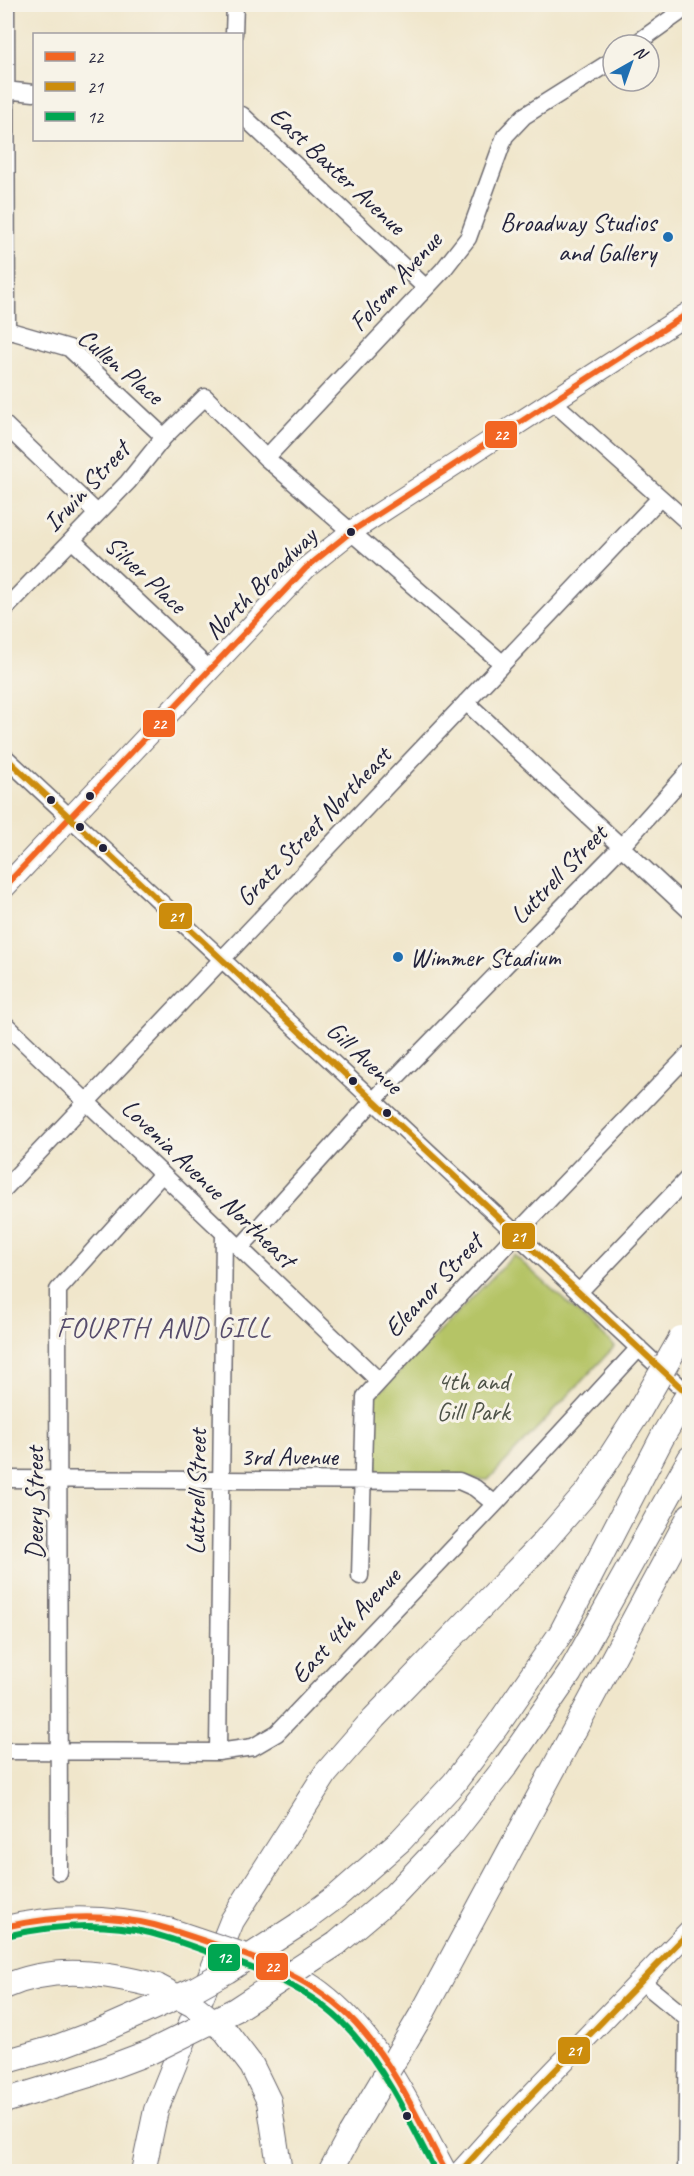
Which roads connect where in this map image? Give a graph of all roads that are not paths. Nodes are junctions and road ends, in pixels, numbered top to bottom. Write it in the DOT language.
graph roads {
  1 [pos="6,4"];
  2 [pos="235,4"];
  3 [pos="690,5"];
  4 [pos="234,33"];
  5 [pos="651,33"];
  6 [pos="601,68"];
  7 [pos="5,90"];
  8 [pos="33,93"];
  9 [pos="243,116"];
  10 [pos="426,288"];
  11 [pos="690,312"];
  12 [pos="6,331"];
  13 [pos="551,400"];
  14 [pos="4,424"];
  15 [pos="164,437"];
  16 [pos="266,458"];
  17 [pos="660,498"];
  18 [pos="97,513"];
  19 [pos="690,524"];
  20 [pos="352,531"];
  21 [pos="72,540"];
  22 [pos="4,610"];
  23 [pos="502,663"];
  24 [pos="212,671"];
  25 [pos="466,702"];
  26 [pos="4,756"];
  27 [pos="690,771"];
  28 [pos="70,817"];
  29 [pos="621,847"];
  30 [pos="4,888"];
  31 [pos="690,911"];
  32 [pos="222,959"];
  33 [pos="4,1023"];
  34 [pos="690,1053"];
  35 [pos="374,1100"];
  36 [pos="86,1101"];
  37 [pos="162,1174"];
  38 [pos="690,1176"];
  39 [pos="4,1189"];
  40 [pos="224,1233"];
  41 [pos="517,1233"];
  42 [pos="240,1248"];
  43 [pos="579,1292"];
  44 [pos="685,1333"];
  45 [pos="639,1348"];
  46 [pos="378,1380"];
  47 [pos="690,1391"];
  48 [pos="690,1396"];
  49 [pos="690,1458"];
  50 [pos="4,1479"];
  51 [pos="59,1480"];
  52 [pos="222,1481"];
  53 [pos="362,1482"];
  54 [pos="495,1504"];
  55 [pos="690,1515"];
  56 [pos="360,1576"];
  57 [pos="4,1751"];
  58 [pos="59,1752"];
  59 [pos="218,1752"];
  60 [pos="59,1872"];
  61 [pos="4,1927"];
  62 [pos="690,1930"];
  63 [pos="641,1981"];
  64 [pos="4,1987"];
  65 [pos="689,2020"];
  66 [pos="4,2062"];
  67 [pos="4,2101"];
  68 [pos="142,2172"];
  69 [pos="280,2172"];
  70 [pos="330,2172"];
  71 [pos="446,2172"];
  72 [pos="460,2172"];
  73 [pos="686,2172"];
  1 -- 7 [label="street"];
  2 -- 4 [label="street"];
  3 -- 5 [label="street"];
  6 -- 10 [label="street, Folsom Avenue"];
  7 -- 8 [label="street"];
  7 -- 12 [label="street"];
  9 -- 10 [label="street, East Baxter Avenue"];
  10 -- 16 [label="street, Folsom Avenue"];
  11 -- 13 [label="main road, North Broadway"];
  12 -- 15 [label="street, Cullen Place"];
  13 -- 17 [label="street"];
  13 -- 20 [label="main road, North Broadway"];
  14 -- 18 [label="street, Silver Place"];
  15 -- 16 [label="street, Irwin Street"];
  15 -- 18 [label="street, Irwin Street"];
  16 -- 20 [label="street"];
  17 -- 19 [label="street"];
  17 -- 23 [label="street, Gratz Street Northeast"];
  18 -- 21 [label="street, Irwin Street"];
  20 -- 23 [label="street"];
  20 -- 24 [label="main road, North Broadway"];
  21 -- 22 [label="street, Irwin Street"];
  21 -- 24 [label="street, Silver Place"];
  23 -- 25 [label="street, Gratz Street Northeast"];
  24 -- 28 [label="main road, North Broadway"];
  25 -- 29 [label="street"];
  25 -- 32 [label="street, Gratz Street Northeast"];
  26 -- 28 [label="street, Gill Avenue"];
  27 -- 29 [label="street, Luttrell Street"];
  28 -- 30 [label="main road, North Broadway"];
  28 -- 32 [label="street, Gill Avenue"];
  29 -- 31 [label="street"];
  29 -- 35 [label="street, Luttrell Street"];
  32 -- 35 [label="street, Gill Avenue"];
  32 -- 36 [label="street, Gratz Street Northeast"];
  33 -- 36 [label="street, Lovenia Avenue Northeast"];
  34 -- 41 [label="street, Eleanor Street"];
  35 -- 41 [label="street, Gill Avenue"];
  35 -- 42 [label="street, Luttrell Street"];
  36 -- 37 [label="street, Lovenia Avenue Northeast"];
  36 -- 39 [label="street, Gratz Street Northeast"];
  37 -- 40 [label="street, Lovenia Avenue Northeast"];
  37 -- 51 [label="street, Deery Street"];
  38 -- 43 [label="street"];
  40 -- 42 [label="street, Lovenia Avenue Northeast"];
  40 -- 52 [label="street, Luttrell Street"];
  41 -- 43 [label="street, Gill Avenue"];
  41 -- 46 [label="street, Eleanor Street"];
  42 -- 46 [label="street, Lovenia Avenue Northeast"];
  43 -- 45 [label="street, Gill Avenue"];
  44 -- 68 [label="highway, bridge"];
  45 -- 48 [label="street, Gill Avenue"];
  45 -- 54 [label="street, East 4th Avenue"];
  46 -- 53 [label="street, Eleanor Street"];
  47 -- 66 [label="highway, bridge"];
  49 -- 67 [label="highway, bridge"];
  50 -- 51 [label="street, 3rd Avenue"];
  51 -- 52 [label="street, 3rd Avenue"];
  51 -- 58 [label="street, Deery Street"];
  52 -- 53 [label="street, 3rd Avenue"];
  52 -- 59 [label="street, Luttrell Street"];
  53 -- 54 [label="street, 3rd Avenue"];
  53 -- 56 [label="street, Eleanor Street"];
  54 -- 59 [label="street, East 4th Avenue"];
  55 -- 70 [label="highway, bridge"];
  57 -- 58 [label="street, East 4th Avenue"];
  58 -- 59 [label="street, East 4th Avenue"];
  58 -- 60 [label="street, Deery Street"];
  61 -- 71 [label="main road, bridge"];
  62 -- 63 [label="main road"];
  63 -- 65 [label="street"];
  63 -- 72 [label="main road"];
  64 -- 69 [label="highway, bridge"];
  65 -- 73 [label="street"];
}
